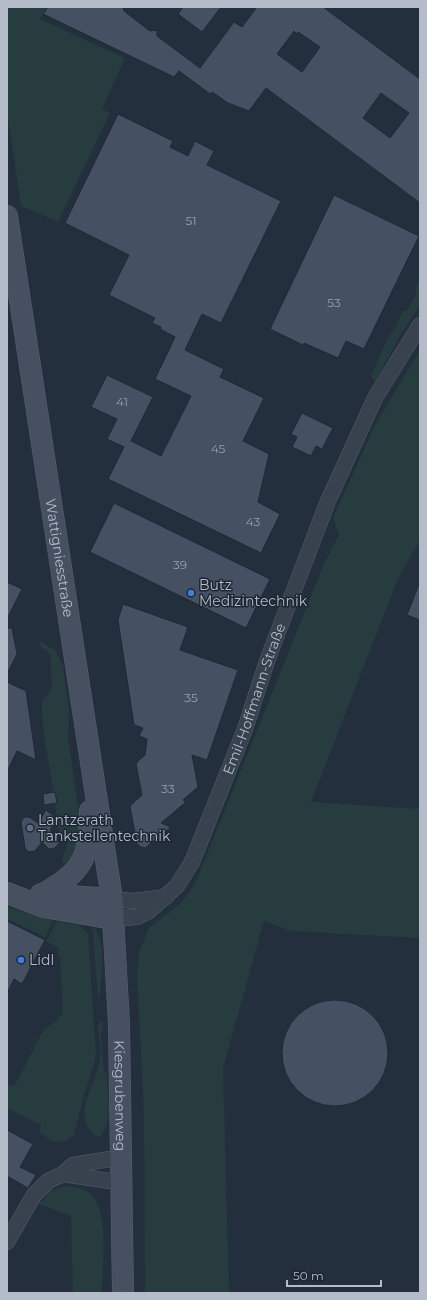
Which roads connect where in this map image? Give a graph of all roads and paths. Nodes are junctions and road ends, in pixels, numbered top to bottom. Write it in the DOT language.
graph roads {
  1 [pos="7,216"];
  2 [pos="420,325"];
  3 [pos="92,768"];
  4 [pos="43,894"];
  5 [pos="14,895"];
  6 [pos="113,909"];
  7 [pos="122,1157"];
  8 [pos="63,1174"];
  9 [pos="123,1183"];
  10 [pos="7,1242"];
  11 [pos="123,1293"];
  1 -- 3 [label="main road, Wattigniesstraße"];
  2 -- 6 [label="street, Emil-Hoffmann-Straße"];
  3 -- 4 [label="main road"];
  3 -- 6 [label="main road, Wattigniesstraße"];
  4 -- 5 [label="main road, Emil-Hoffmann-Straße"];
  4 -- 6 [label="main road, Emil-Hoffmann-Straße"];
  5 -- 6 [label="main road, Emil-Hoffmann-Straße"];
  6 -- 7 [label="main road, Kiesgrubenweg"];
  7 -- 8 [label="street"];
  7 -- 9 [label="main road, Kiesgrubenweg"];
  8 -- 9 [label="street"];
  8 -- 10 [label="street"];
  9 -- 11 [label="main road, Kiesgrubenweg"];
}
